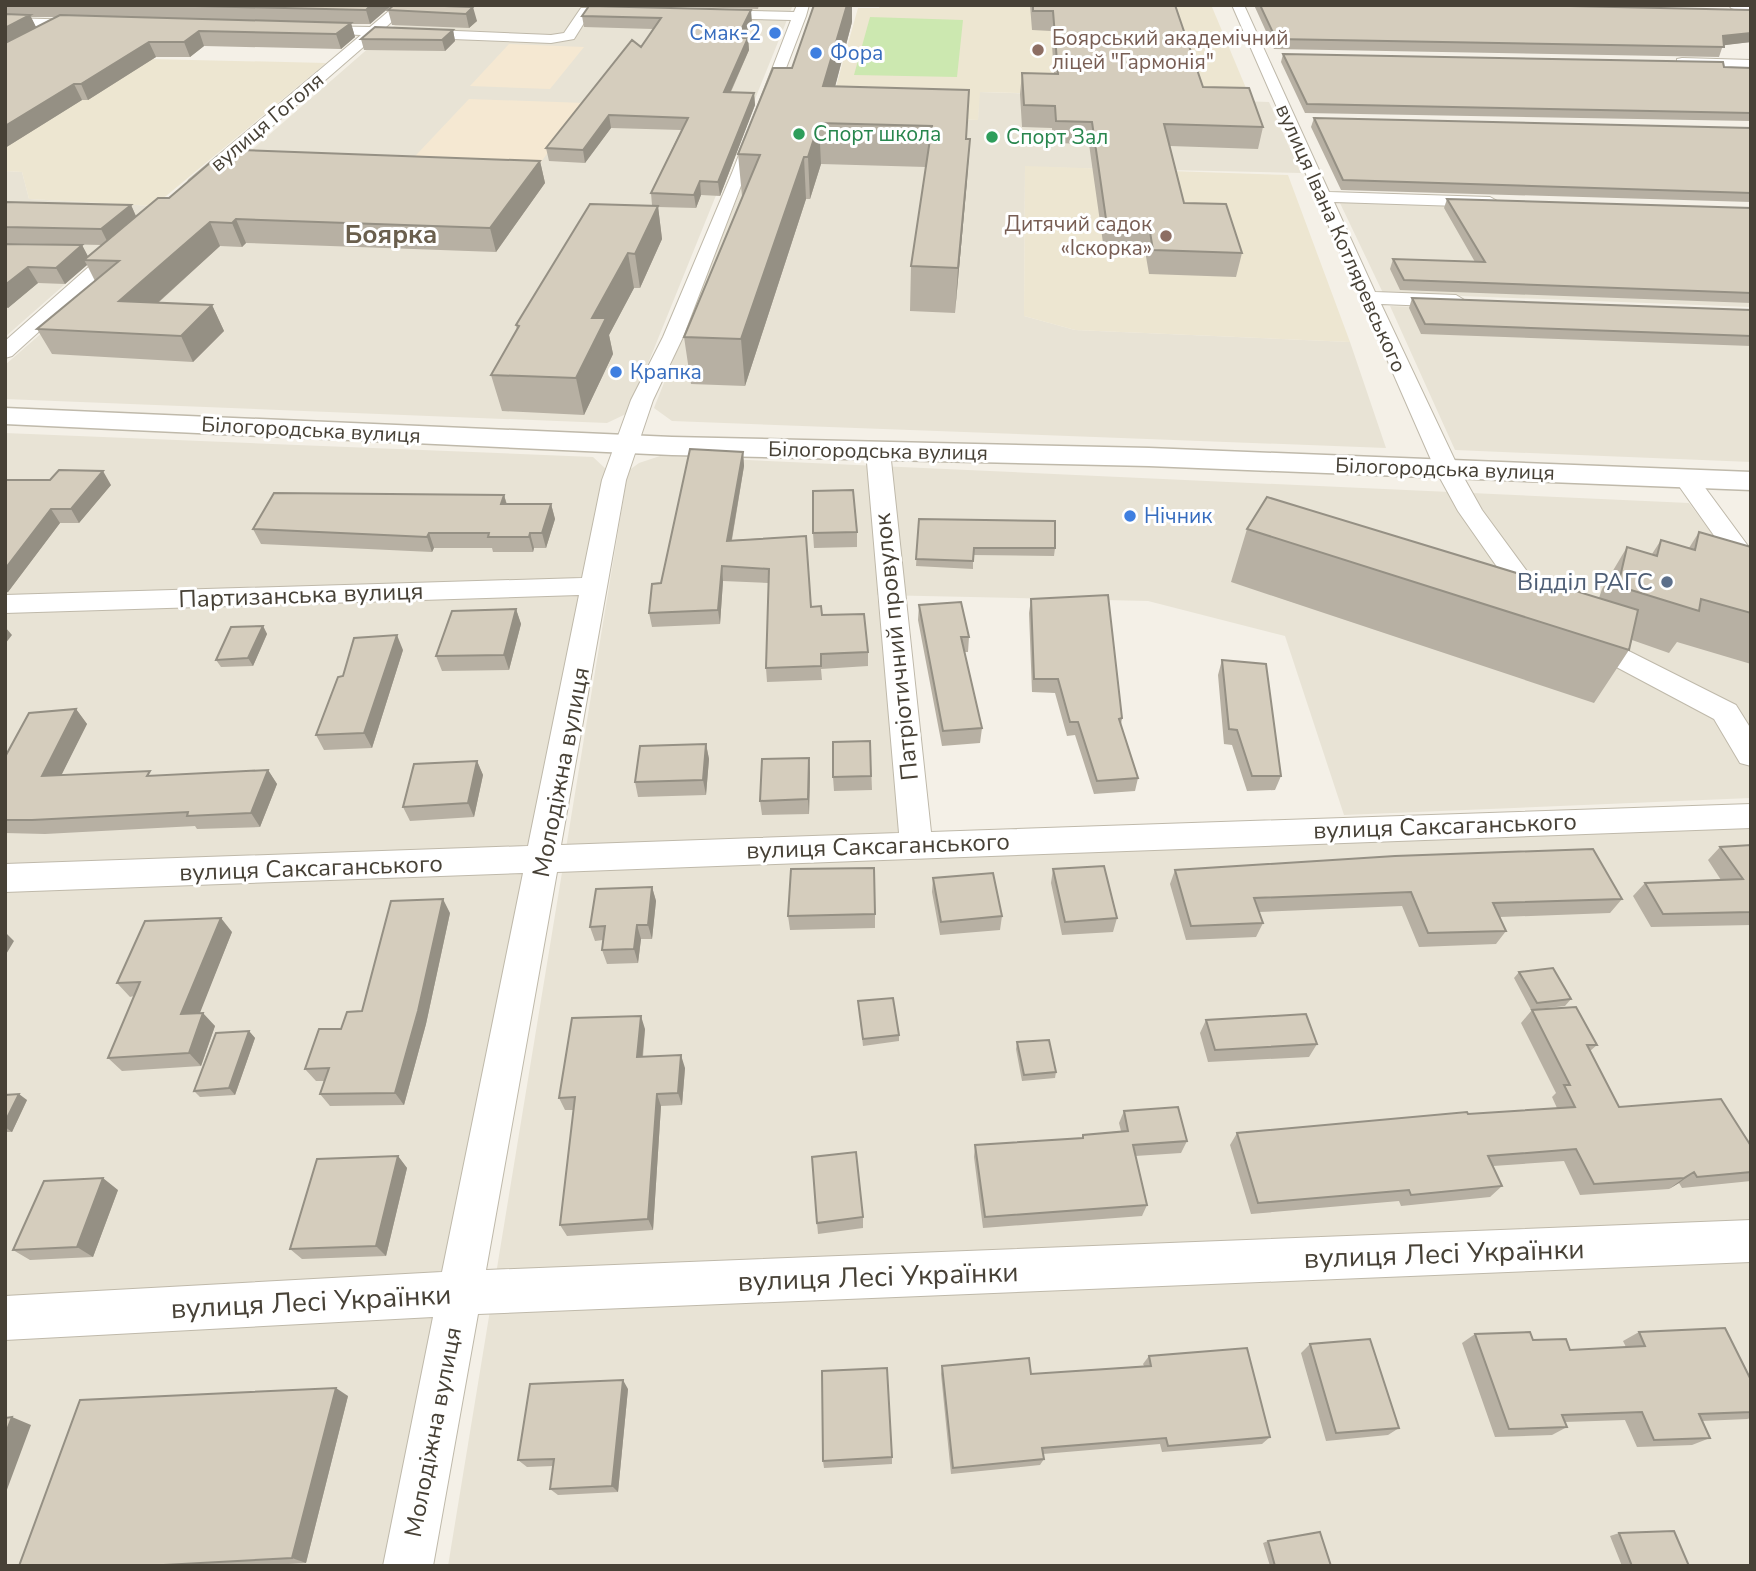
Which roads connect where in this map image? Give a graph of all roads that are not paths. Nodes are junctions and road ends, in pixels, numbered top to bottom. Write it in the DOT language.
graph roads {
  1 [pos="404,5"];
  2 [pos="1238,5"];
  3 [pos="1735,5"];
  4 [pos="802,10"];
  5 [pos="82,11"];
  6 [pos="639,12"];
  7 [pos="694,13"];
  8 [pos="1723,13"];
  9 [pos="1751,13"];
  10 [pos="5,22"];
  11 [pos="62,24"];
  12 [pos="103,25"];
  13 [pos="294,29"];
  14 [pos="376,31"];
  15 [pos="39,37"];
  16 [pos="1669,62"];
  17 [pos="1751,64"];
  18 [pos="1289,119"];
  19 [pos="1314,120"];
  20 [pos="186,191"];
  21 [pos="1323,197"];
  22 [pos="1502,202"];
  23 [pos="134,236"];
  24 [pos="87,253"];
  25 [pos="114,254"];
  26 [pos="1368,298"];
  27 [pos="1477,302"];
  28 [pos="5,352"];
  29 [pos="5,416"];
  30 [pos="628,444"];
  31 [pos="877,451"];
  32 [pos="1447,469"];
  33 [pos="1686,479"];
  34 [pos="1751,481"];
  35 [pos="1751,569"];
  36 [pos="596,586"];
  37 [pos="5,604"];
  38 [pos="1751,755"];
  39 [pos="1751,816"];
  40 [pos="916,844"];
  41 [pos="544,860"];
  42 [pos="5,878"];
  43 [pos="1751,1241"];
  44 [pos="460,1293"];
  45 [pos="5,1318"];
  46 [pos="408,1566"];
  1 -- 14 [label="street, вулиця Гоголя"];
  2 -- 18 [label="street, вулиця Івана Котляревського"];
  3 -- 9 [label="street"];
  4 -- 7 [label="street"];
  4 -- 30 [label="street, Молодіжна вулиця"];
  5 -- 11 [label="street"];
  6 -- 14 [label="street"];
  8 -- 9 [label="street"];
  10 -- 11 [label="street"];
  11 -- 12 [label="street"];
  11 -- 15 [label="street"];
  13 -- 14 [label="street"];
  14 -- 20 [label="street, вулиця Гоголя"];
  16 -- 17 [label="street"];
  18 -- 19 [label="street"];
  18 -- 21 [label="street, вулиця Івана Котляревського"];
  21 -- 22 [label="street"];
  21 -- 26 [label="street, вулиця Івана Котляревського"];
  23 -- 25 [label="street"];
  24 -- 25 [label="street"];
  25 -- 28 [label="street"];
  26 -- 27 [label="street"];
  26 -- 32 [label="street, вулиця Івана Котляревського"];
  29 -- 30 [label="street, Білогородська вулиця"];
  30 -- 31 [label="street, Білогородська вулиця"];
  30 -- 36 [label="street, Молодіжна вулиця"];
  31 -- 32 [label="street, Білогородська вулиця"];
  31 -- 40 [label="street, Патріотичний провулок"];
  32 -- 33 [label="street, Білогородська вулиця"];
  32 -- 38 [label="street, вулиця Івана Котляревського"];
  33 -- 34 [label="street, Білогородська вулиця"];
  33 -- 35 [label="street"];
  36 -- 37 [label="street, Партизанська вулиця"];
  36 -- 41 [label="street, Молодіжна вулиця"];
  39 -- 40 [label="street, вулиця Саксаганського"];
  40 -- 41 [label="street, вулиця Саксаганського"];
  41 -- 42 [label="street, вулиця Саксаганського"];
  41 -- 44 [label="street, Молодіжна вулиця"];
  43 -- 44 [label="street, вулиця Лесі Українки"];
  44 -- 45 [label="street, вулиця Лесі Українки"];
  44 -- 46 [label="street, Молодіжна вулиця"];
}
